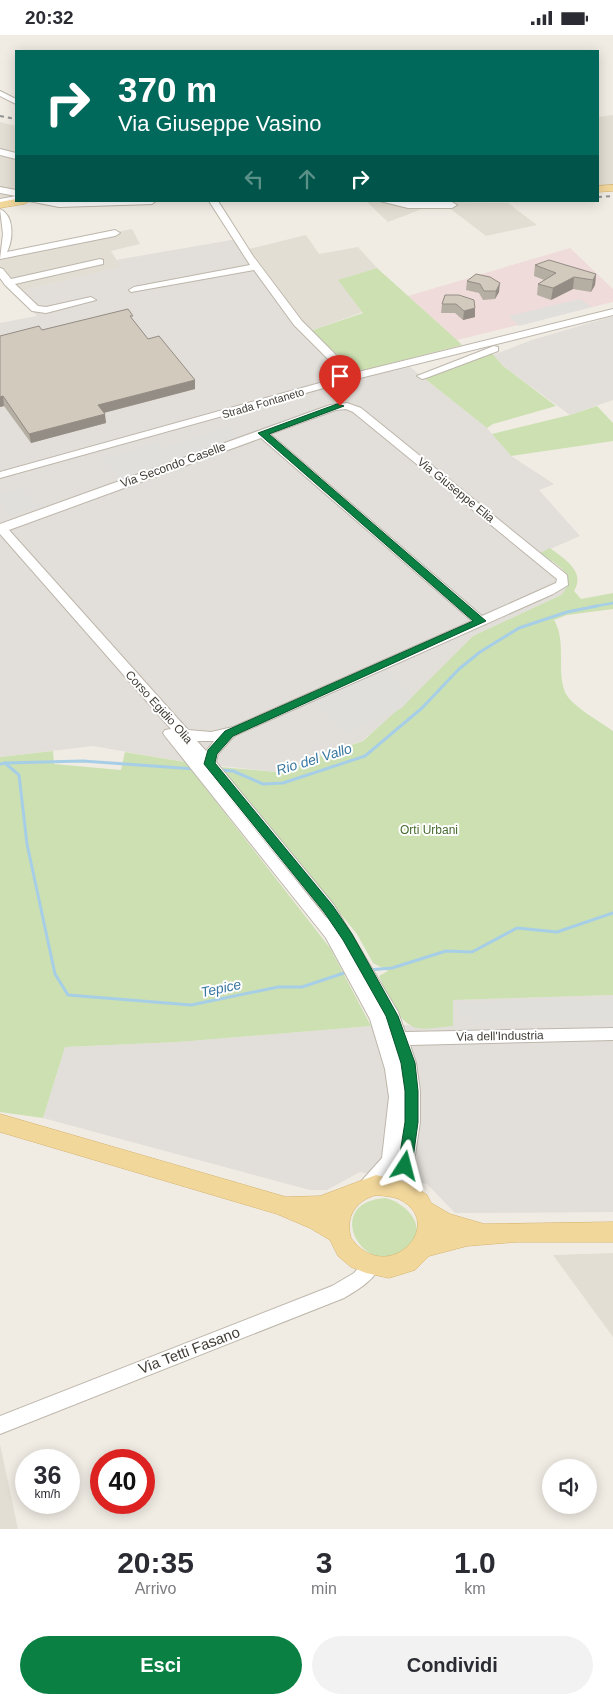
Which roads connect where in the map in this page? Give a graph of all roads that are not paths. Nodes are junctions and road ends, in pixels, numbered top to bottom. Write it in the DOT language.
graph roads {
  1 [pos="0,93"];
  2 [pos="15,101"];
  3 [pos="0,152"];
  4 [pos="15,156"];
  5 [pos="599,187"];
  6 [pos="613,188"];
  7 [pos="0,190"];
  8 [pos="15,196"];
  9 [pos="15,196"];
  10 [pos="15,202"];
  11 [pos="213,202"];
  12 [pos="390,202"];
  13 [pos="0,203"];
  14 [pos="452,205"];
  15 [pos="0,212"];
  16 [pos="115,233"];
  17 [pos="0,256"];
  18 [pos="100,262"];
  19 [pos="256,267"];
  20 [pos="0,271"];
  21 [pos="8,283"];
  22 [pos="134,290"];
  23 [pos="91,300"];
  24 [pos="613,312"];
  25 [pos="522,334"];
  26 [pos="422,376"];
  27 [pos="352,377"];
  28 [pos="279,399"];
  29 [pos="346,406"];
  30 [pos="262,433"];
  31 [pos="0,469"];
  32 [pos="0,475"];
  33 [pos="0,528"];
  34 [pos="0,542"];
  35 [pos="480,621"];
  36 [pos="183,734"];
  37 [pos="229,734"];
  38 [pos="208,771"];
  39 [pos="356,964"];
  40 [pos="613,1034"];
  41 [pos="393,1039"];
  42 [pos="0,1123"];
  43 [pos="357,1193"];
  44 [pos="418,1202"];
  45 [pos="281,1205"];
  46 [pos="613,1232"];
  47 [pos="486,1234"];
  48 [pos="338,1235"];
  49 [pos="424,1248"];
  50 [pos="372,1265"];
  51 [pos="0,1425"];
  1 -- 2 [label="street"];
  3 -- 4 [label="street"];
  5 -- 6 [label="main road"];
  7 -- 8 [label="street"];
  9 -- 13 [label="main road"];
  10 -- 13 [label="main road"];
  11 -- 19 [label="street"];
  12 -- 14 [label="street"];
  15 -- 17 [label="street"];
  16 -- 17 [label="street"];
  18 -- 21 [label="street"];
  19 -- 22 [label="street"];
  19 -- 27 [label="street"];
  20 -- 21 [label="street"];
  21 -- 23 [label="street"];
  24 -- 25 [label="street, Strada Fontaneto"];
  25 -- 26 [label="street"];
  25 -- 27 [label="street, Strada Fontaneto"];
  27 -- 28 [label="street, Strada Fontaneto"];
  28 -- 31 [label="street"];
  28 -- 32 [label="street, Strada Fontaneto"];
  29 -- 30 [label="street, Via Secondo Caselle"];
  29 -- 35 [label="street, Via Giuseppe Elia"];
  30 -- 33 [label="street, Via Secondo Caselle"];
  30 -- 35 [label="street"];
  33 -- 36 [label="street, Corso Egidio Olia"];
  34 -- 38 [label="street, Corso Egidio Olia"];
  35 -- 37 [label="street"];
  36 -- 37 [label="street"];
  36 -- 38 [label="street, Corso Egidio Olia"];
  37 -- 38 [label="street"];
  38 -- 39 [label="street, Corso Egidio Olia"];
  38 -- 39 [label="street, Corso Egidio Olia"];
  39 -- 41 [label="street, Corso Egidio Olia"];
  40 -- 41 [label="street, Via dell'Industria"];
  41 -- 43 [label="street, Corso Egidio Olia"];
  41 -- 44 [label="street, Corso Egidio Olia"];
  42 -- 45 [label="main road"];
  43 -- 44 [label="main road"];
  43 -- 45 [label="main road"];
  43 -- 48 [label="main road"];
  44 -- 47 [label="main road"];
  44 -- 49 [label="main road"];
  45 -- 48 [label="main road"];
  46 -- 47 [label="main road"];
  47 -- 49 [label="main road"];
  48 -- 50 [label="main road"];
  49 -- 50 [label="main road"];
  50 -- 51 [label="street, Via Tetti Fasano"];
}
